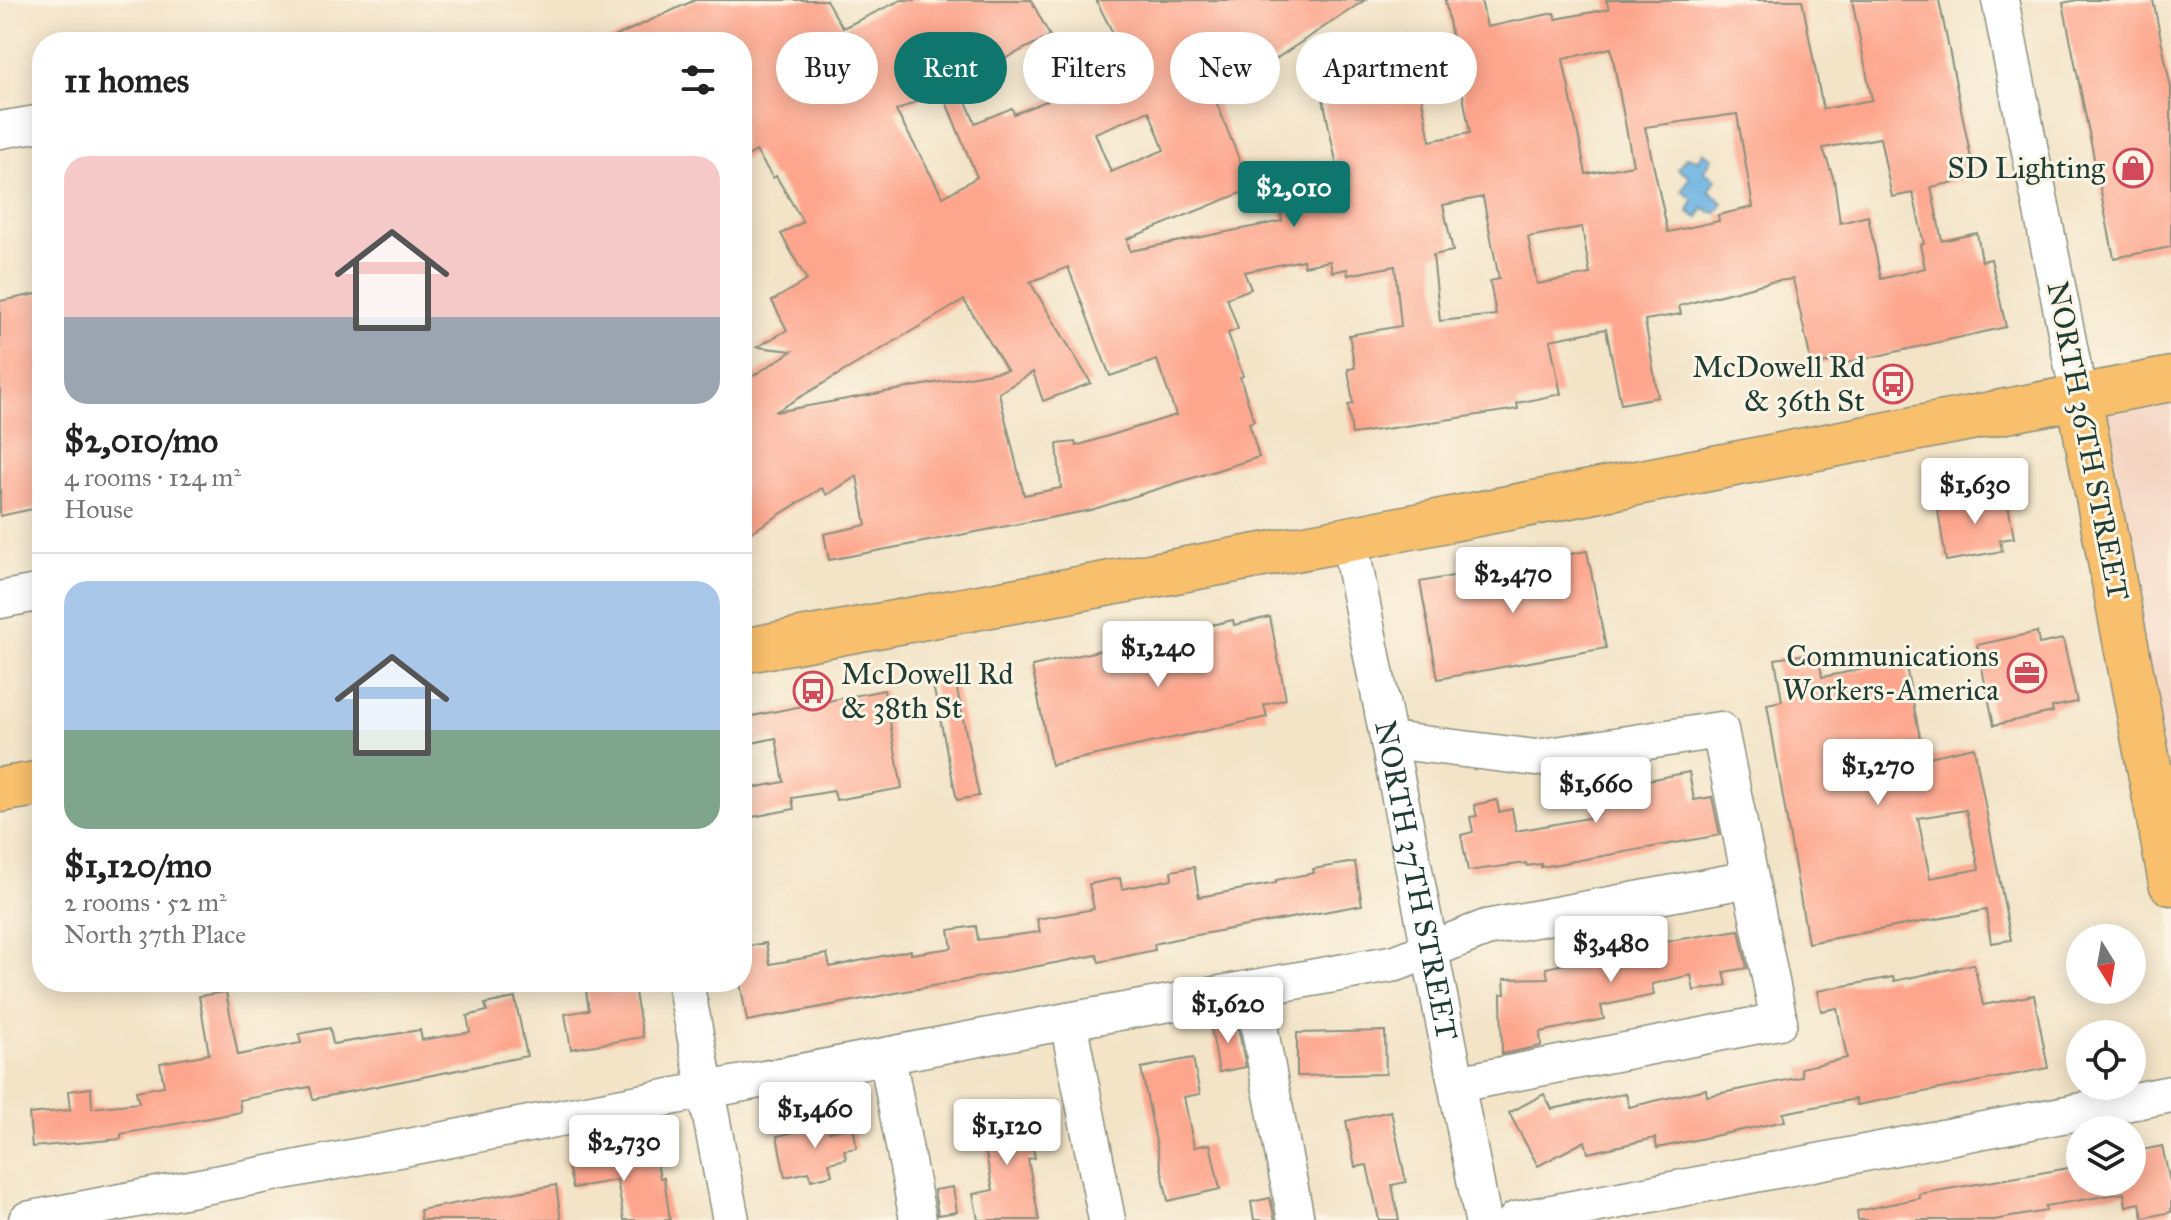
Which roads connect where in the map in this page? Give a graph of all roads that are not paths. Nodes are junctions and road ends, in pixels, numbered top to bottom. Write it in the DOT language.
graph roads {
  1 [pos="2000,0"];
  2 [pos="32,125"];
  3 [pos="0,130"];
  4 [pos="2171,379"];
  5 [pos="2079,397"];
  6 [pos="1349,539"];
  7 [pos="32,594"];
  8 [pos="0,600"];
  9 [pos="752,649"];
  10 [pos="1390,740"];
  11 [pos="32,785"];
  12 [pos="0,790"];
  13 [pos="1750,879"];
  14 [pos="2171,883"];
  15 [pos="1431,950"];
  16 [pos="1252,989"];
  17 [pos="687,992"];
  18 [pos="1068,1021"];
  19 [pos="887,1056"];
  20 [pos="1457,1084"];
  21 [pos="707,1091"];
  22 [pos="2171,1094"];
  23 [pos="0,1203"];
  24 [pos="26,1220"];
  25 [pos="731,1220"];
  26 [pos="918,1220"];
  27 [pos="1107,1220"];
  28 [pos="1296,1220"];
  29 [pos="1483,1220"];
  30 [pos="1516,1220"];
  1 -- 5 [label="street, NORTH 36TH STREET"];
  2 -- 3 [label="street"];
  4 -- 5 [label="main road"];
  5 -- 6 [label="main road"];
  5 -- 14 [label="main road, NORTH 36TH STREET"];
  6 -- 9 [label="main road"];
  6 -- 10 [label="street, NORTH 37TH STREET"];
  7 -- 8 [label="street"];
  10 -- 13 [label="street"];
  10 -- 15 [label="street, NORTH 37TH STREET"];
  11 -- 12 [label="main road"];
  13 -- 15 [label="street"];
  13 -- 20 [label="street"];
  15 -- 16 [label="street"];
  15 -- 20 [label="street, NORTH 37TH STREET"];
  16 -- 18 [label="street"];
  16 -- 28 [label="street"];
  17 -- 21 [label="street"];
  18 -- 19 [label="street"];
  18 -- 27 [label="street"];
  19 -- 21 [label="street"];
  19 -- 26 [label="street"];
  20 -- 29 [label="street, NORTH 37TH STREET"];
  21 -- 24 [label="street"];
  21 -- 25 [label="street"];
  22 -- 30 [label="street"];
  23 -- 24 [label="street"];
}
